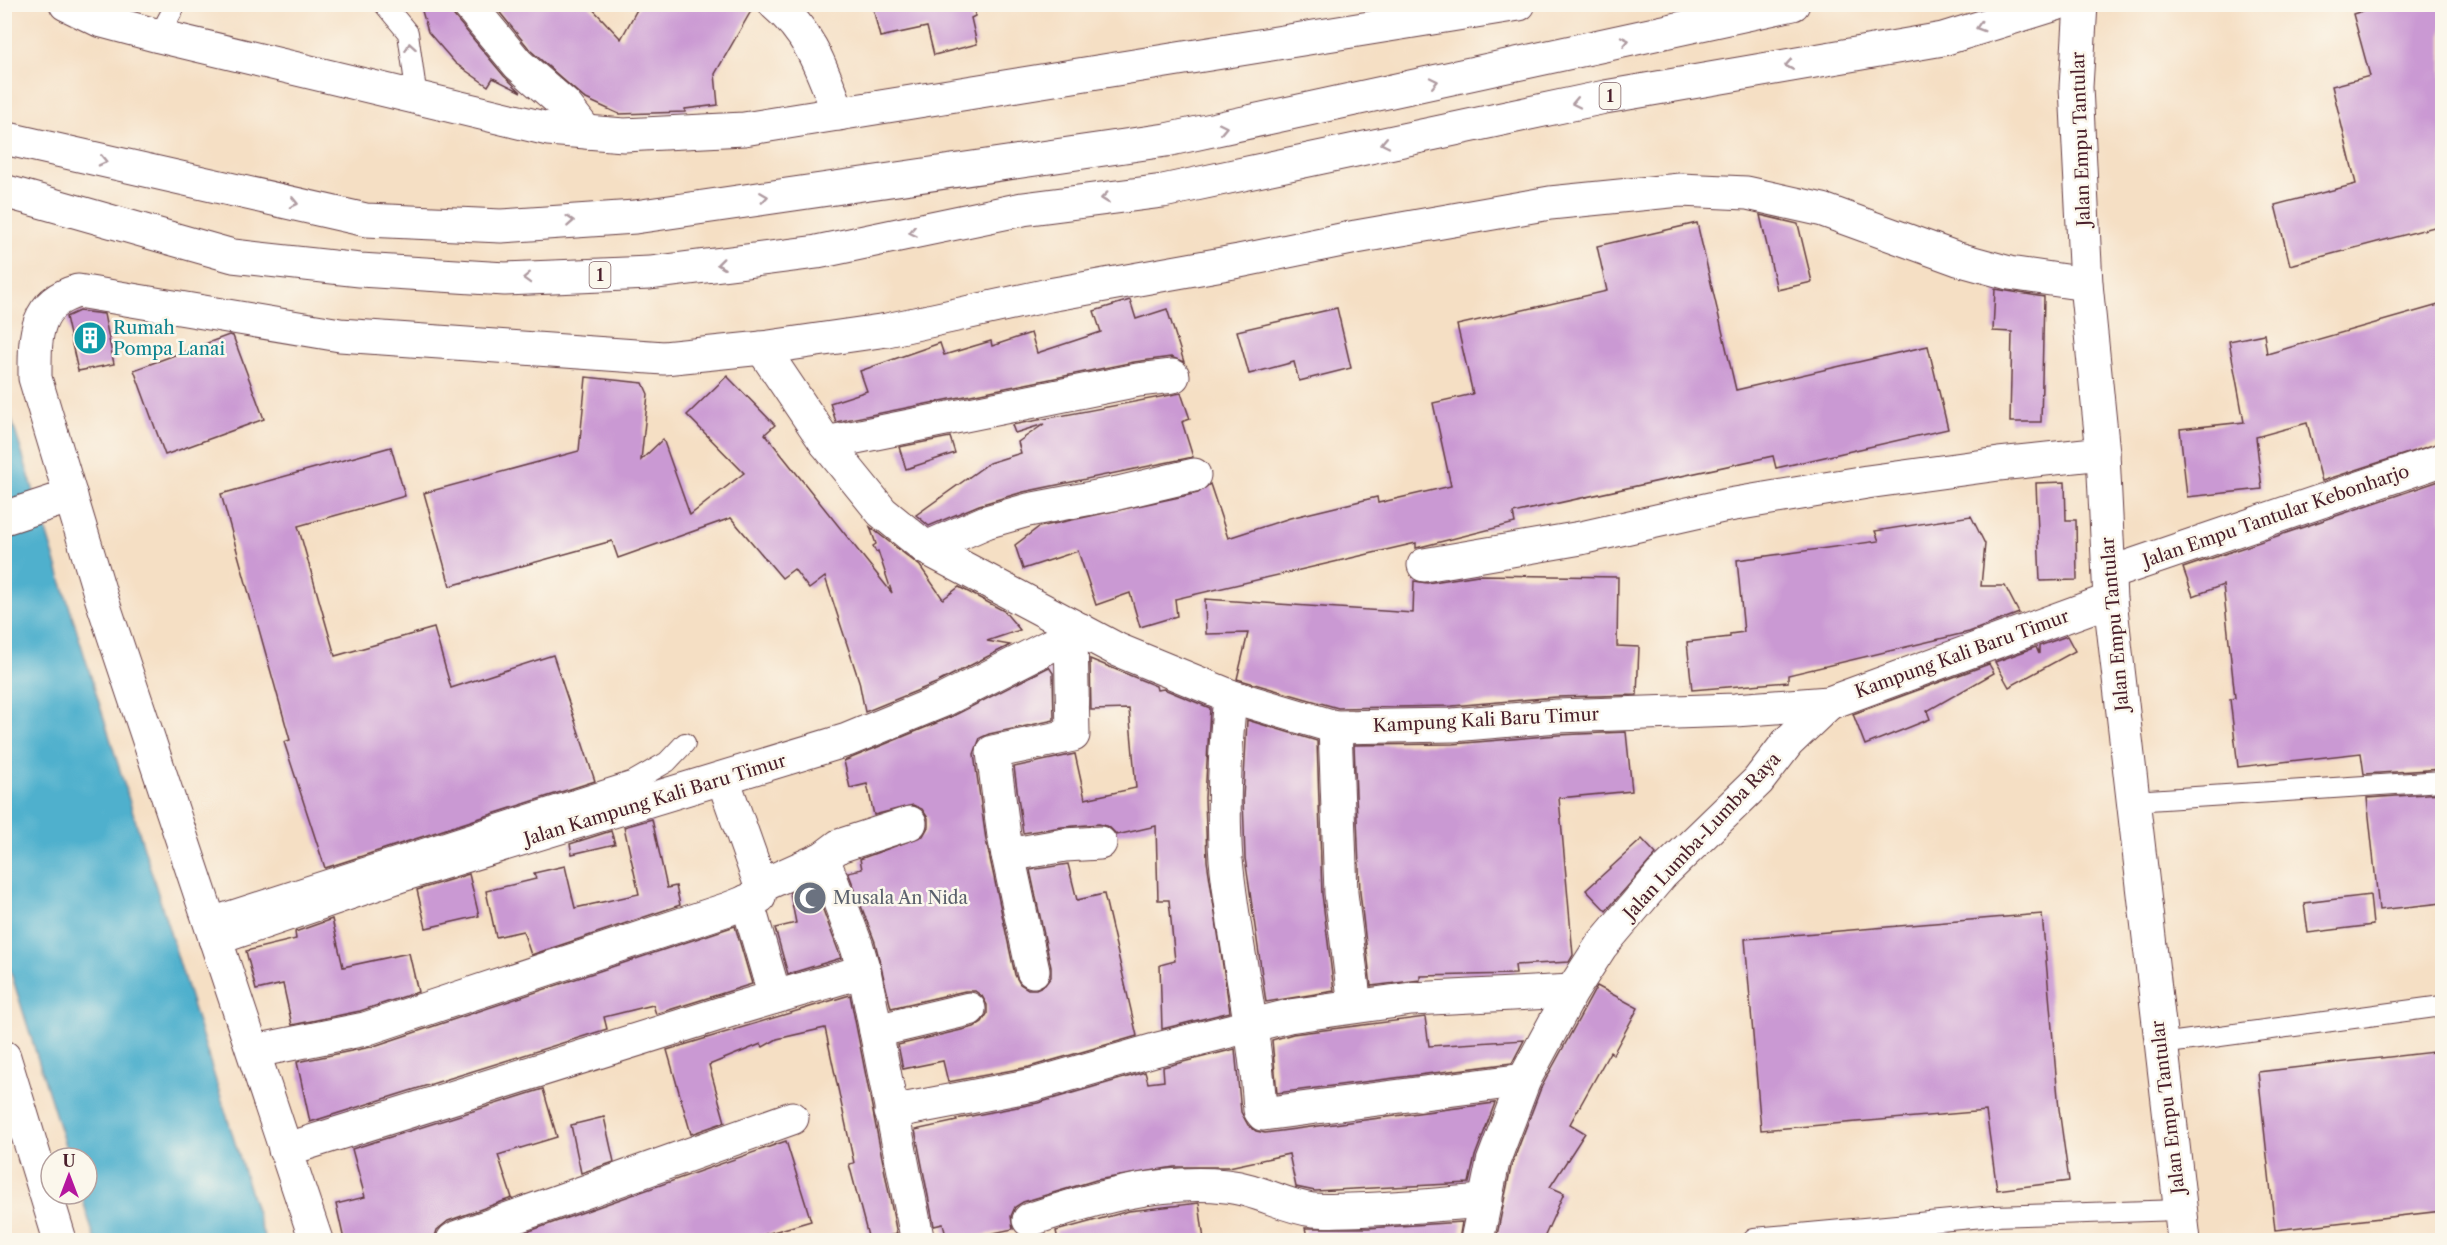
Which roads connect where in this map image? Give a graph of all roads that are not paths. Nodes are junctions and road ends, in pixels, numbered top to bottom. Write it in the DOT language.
graph roads {
  1 [pos="66,4"];
  2 [pos="176,4"];
  3 [pos="384,4"];
  4 [pos="468,4"];
  5 [pos="775,4"];
  6 [pos="1519,4"];
  7 [pos="1794,4"];
  8 [pos="2056,4"];
  9 [pos="2081,4"];
  10 [pos="100,12"];
  11 [pos="159,36"];
  12 [pos="417,98"];
  13 [pos="839,114"];
  14 [pos="585,132"];
  15 [pos="4,138"];
  16 [pos="4,191"];
  17 [pos="2086,284"];
  18 [pos="762,348"];
  19 [pos="1173,376"];
  20 [pos="826,443"];
  21 [pos="2103,453"];
  22 [pos="2442,460"];
  23 [pos="1194,475"];
  24 [pos="71,496"];
  25 [pos="4,518"];
  26 [pos="926,548"];
  27 [pos="1424,565"];
  28 [pos="2110,586"];
  29 [pos="1076,633"];
  30 [pos="1230,696"];
  31 [pos="1829,703"];
  32 [pos="1335,727"];
  33 [pos="685,743"];
  34 [pos="723,779"];
  35 [pos="2442,781"];
  36 [pos="2133,801"];
  37 [pos="910,823"];
  38 [pos="1100,843"];
  39 [pos="1008,855"];
  40 [pos="823,858"];
  41 [pos="754,894"];
  42 [pos="212,929"];
  43 [pos="864,971"];
  44 [pos="1032,971"];
  45 [pos="1572,991"];
  46 [pos="776,997"];
  47 [pos="1355,1006"];
  48 [pos="2442,1006"];
  49 [pos="969,1009"];
  50 [pos="1252,1023"];
  51 [pos="876,1031"];
  52 [pos="2161,1044"];
  53 [pos="255,1054"];
  54 [pos="4,1058"];
  55 [pos="1524,1080"];
  56 [pos="891,1113"];
  57 [pos="792,1118"];
  58 [pos="285,1150"];
  59 [pos="1486,1201"];
  60 [pos="1029,1220"];
  61 [pos="2182,1225"];
  62 [pos="917,1237"];
  63 [pos="1754,1238"];
  64 [pos="60,1240"];
  65 [pos="316,1240"];
  66 [pos="453,1240"];
  67 [pos="1477,1240"];
  1 -- 10 [label="main road"];
  2 -- 11 [label="lane"];
  12 -- 3 [label="lane, one-way"];
  4 -- 14 [label="main road"];
  5 -- 13 [label="main road"];
  6 -- 13 [label="main road"];
  15 -- 7 [label="main road, one-way"];
  8 -- 16 [label="main road, 1, one-way"];
  9 -- 17 [label="main road, Jalan Empu Tantular"];
  10 -- 11 [label="main road"];
  11 -- 12 [label="main road"];
  12 -- 14 [label="main road"];
  13 -- 14 [label="main road"];
  17 -- 18 [label="main road"];
  17 -- 21 [label="main road, Jalan Empu Tantular"];
  18 -- 20 [label="main road, Kampung Kali Baru Timur"];
  18 -- 24 [label="main road"];
  19 -- 20 [label="main road"];
  20 -- 26 [label="main road, Kampung Kali Baru Timur"];
  21 -- 27 [label="main road"];
  21 -- 28 [label="main road, Jalan Empu Tantular"];
  22 -- 28 [label="main road, Jalan Empu Tantular Kebonharjo"];
  23 -- 26 [label="main road"];
  24 -- 25 [label="main road"];
  24 -- 42 [label="main road"];
  26 -- 29 [label="main road, Kampung Kali Baru Timur"];
  28 -- 31 [label="main road, Kampung Kali Baru Timur"];
  28 -- 36 [label="main road, Jalan Empu Tantular"];
  29 -- 30 [label="main road, Kampung Kali Baru Timur"];
  29 -- 34 [label="main road, Jalan Kampung Kali Baru Timur"];
  29 -- 39 [label="main road"];
  30 -- 32 [label="main road, Kampung Kali Baru Timur"];
  30 -- 50 [label="main road"];
  31 -- 32 [label="main road, Kampung Kali Baru Timur"];
  31 -- 45 [label="main road, Jalan Lumba-Lumba Raya"];
  32 -- 47 [label="main road"];
  33 -- 42 [label="lane"];
  34 -- 41 [label="main road"];
  34 -- 42 [label="main road, Jalan Kampung Kali Baru Timur"];
  35 -- 36 [label="lane"];
  36 -- 52 [label="main road, Jalan Empu Tantular"];
  37 -- 40 [label="main road"];
  38 -- 39 [label="main road"];
  39 -- 44 [label="main road"];
  40 -- 41 [label="main road"];
  40 -- 43 [label="main road"];
  41 -- 46 [label="main road"];
  41 -- 53 [label="main road"];
  42 -- 53 [label="main road"];
  43 -- 46 [label="main road"];
  43 -- 51 [label="main road"];
  45 -- 47 [label="main road"];
  45 -- 55 [label="main road, Jalan Lumba-Lumba Raya"];
  46 -- 58 [label="main road"];
  47 -- 50 [label="main road"];
  48 -- 52 [label="lane"];
  49 -- 51 [label="main road"];
  50 -- 55 [label="main road"];
  50 -- 56 [label="main road"];
  51 -- 56 [label="main road"];
  52 -- 61 [label="main road, Jalan Empu Tantular"];
  53 -- 58 [label="main road"];
  54 -- 64 [label="main road"];
  55 -- 59 [label="main road, Jalan Lumba-Lumba Raya"];
  56 -- 62 [label="main road"];
  57 -- 66 [label="main road"];
  58 -- 65 [label="main road"];
  59 -- 60 [label="main road"];
  59 -- 67 [label="main road, Jalan Lumba-Lumba Raya"];
  61 -- 63 [label="lane"];
}
